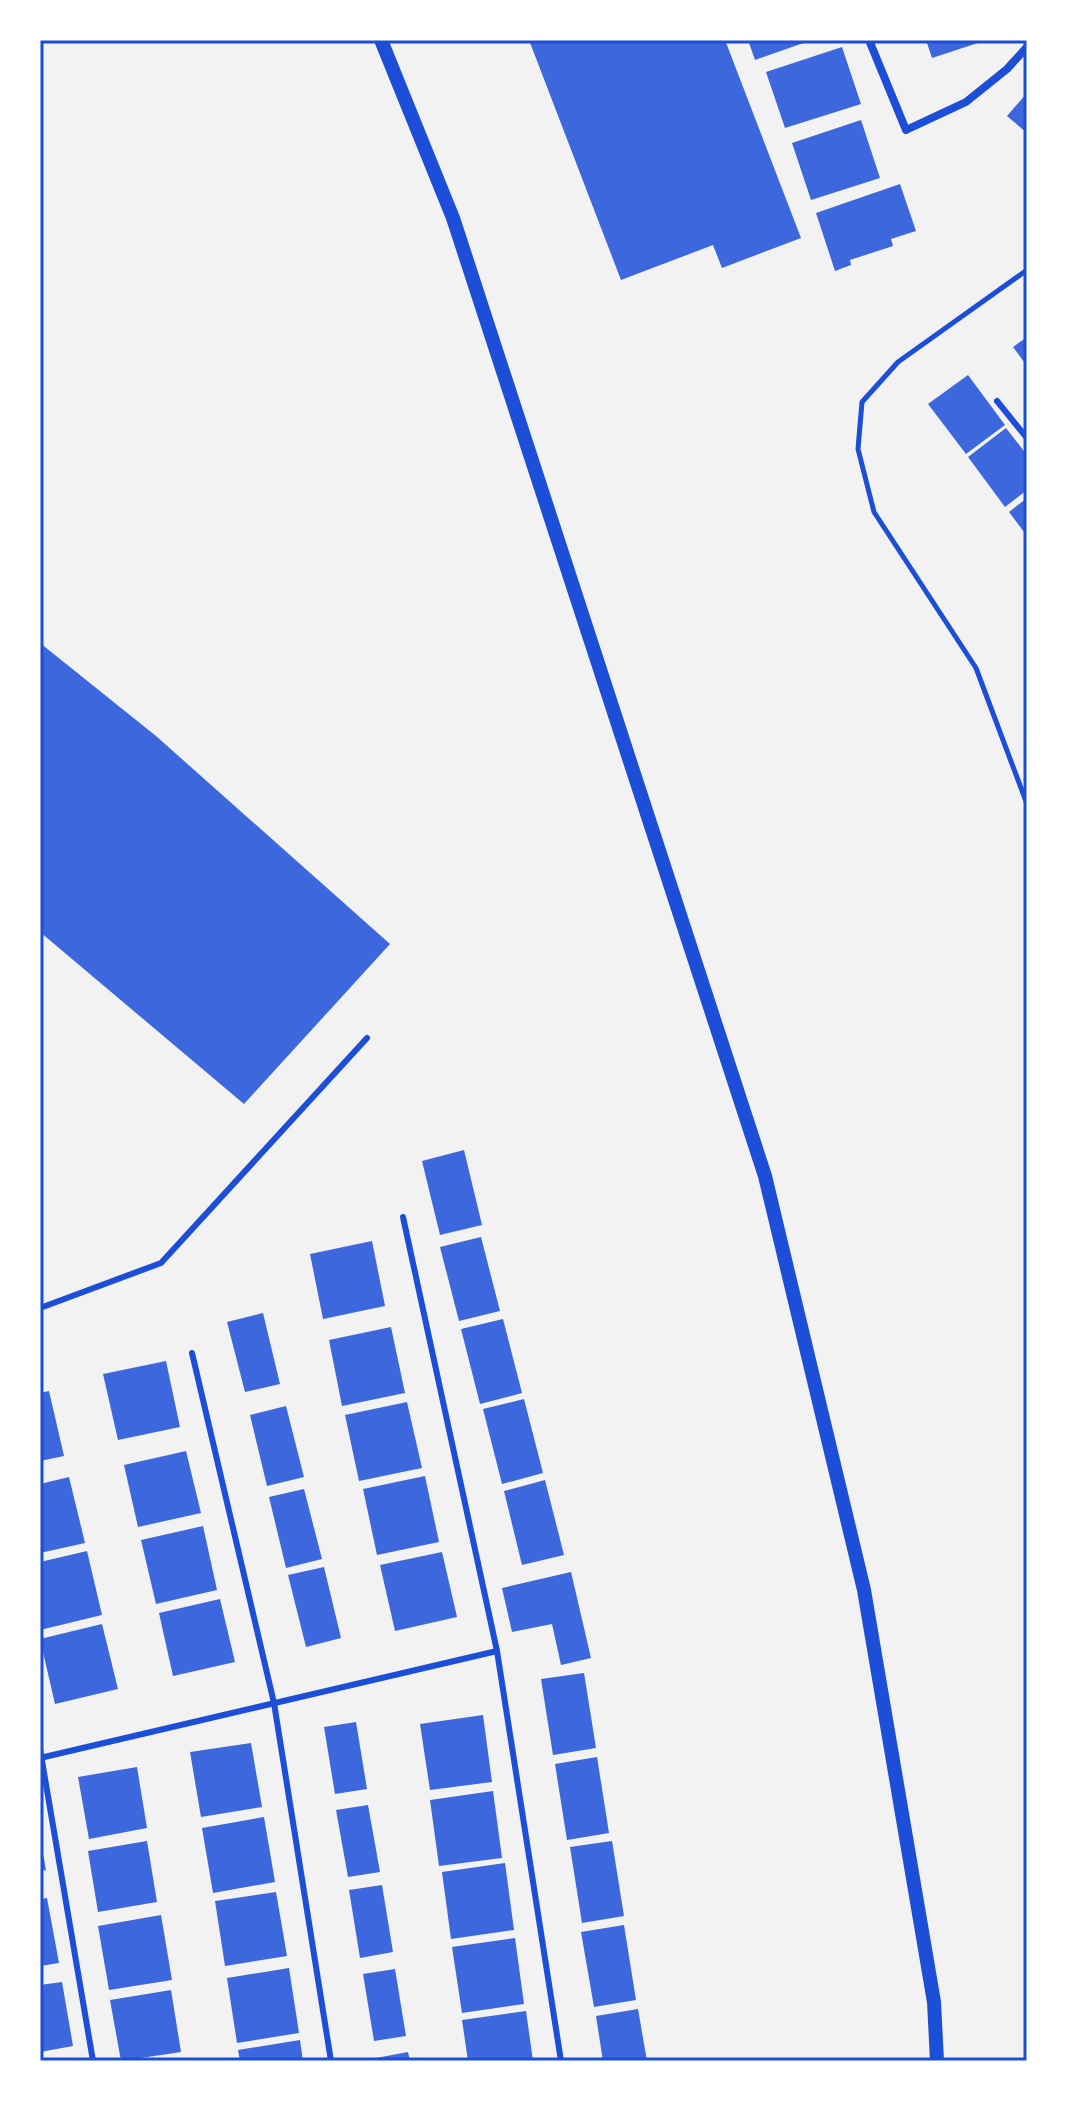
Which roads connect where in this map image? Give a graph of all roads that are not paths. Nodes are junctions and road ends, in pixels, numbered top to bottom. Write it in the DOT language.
graph roads {
  1 [pos="381,40"];
  2 [pos="869,40"];
  3 [pos="1027,47"];
  4 [pos="997,401"];
  5 [pos="1027,438"];
  6 [pos="367,1038"];
  7 [pos="403,1217"];
  8 [pos="40,1308"];
  9 [pos="192,1353"];
  10 [pos="497,1651"];
  11 [pos="274,1703"];
  12 [pos="40,1749"];
  13 [pos="41,1757"];
  14 [pos="93,2061"];
  15 [pos="331,2061"];
  16 [pos="561,2061"];
  17 [pos="937,2061"];
  1 -- 17 [label="street"];
  2 -- 3 [label="street"];
  4 -- 5 [label="lane"];
  6 -- 8 [label="lane"];
  7 -- 10 [label="lane"];
  9 -- 11 [label="lane"];
  10 -- 11 [label="lane"];
  10 -- 16 [label="lane"];
  11 -- 13 [label="lane"];
  11 -- 15 [label="lane"];
  12 -- 13 [label="lane"];
  13 -- 14 [label="lane"];
}
